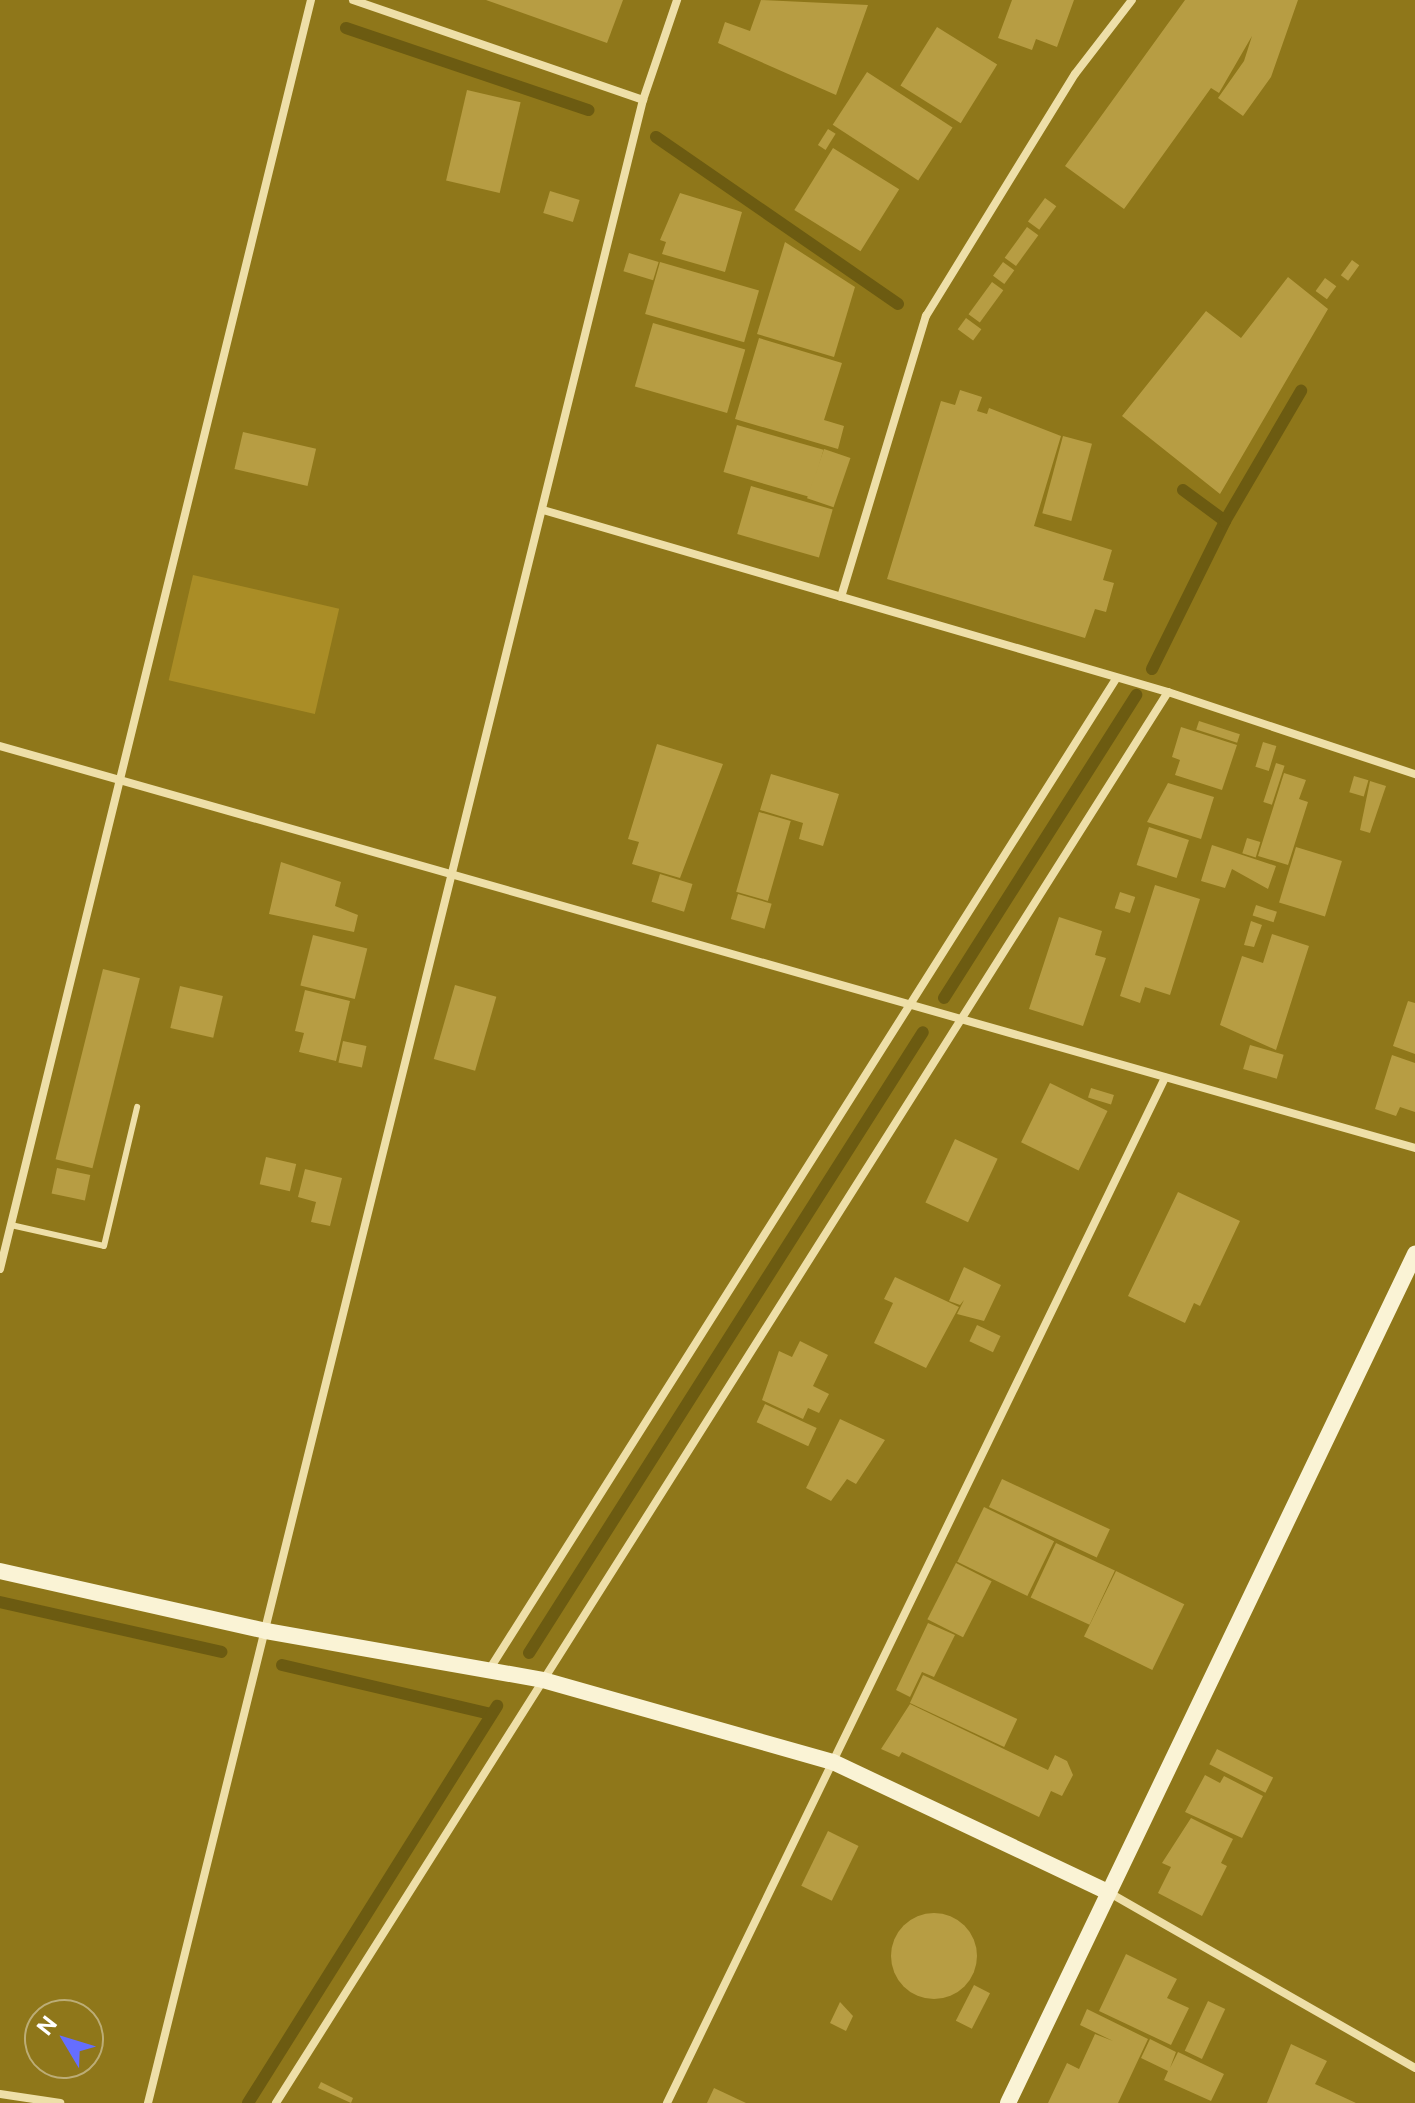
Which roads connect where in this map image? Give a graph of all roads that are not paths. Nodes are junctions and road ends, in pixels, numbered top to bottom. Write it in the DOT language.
graph roads {
  1 [pos="311,0"];
  2 [pos="353,0"];
  3 [pos="677,0"];
  4 [pos="1132,0"];
  5 [pos="643,100"];
  6 [pos="543,510"];
  7 [pos="841,597"];
  8 [pos="1116,679"];
  9 [pos="1168,692"];
  10 [pos="0,746"];
  11 [pos="1415,774"];
  12 [pos="120,781"];
  13 [pos="452,876"];
  14 [pos="910,1006"];
  15 [pos="958,1019"];
  16 [pos="1165,1078"];
  17 [pos="137,1107"];
  18 [pos="1415,1148"];
  19 [pos="11,1225"];
  20 [pos="1415,1254"];
  21 [pos="0,1269"];
  22 [pos="0,1571"];
  23 [pos="266,1631"];
  24 [pos="489,1670"];
  25 [pos="543,1680"];
  26 [pos="833,1762"];
  27 [pos="1108,1892"];
  28 [pos="1415,2068"];
  29 [pos="0,2094"];
  30 [pos="60,2103"];
  31 [pos="148,2103"];
  32 [pos="276,2103"];
  33 [pos="667,2103"];
  34 [pos="1008,2103"];
  1 -- 12 [label="street"];
  2 -- 5 [label="street"];
  3 -- 5 [label="street"];
  4 -- 7 [label="street"];
  5 -- 6 [label="street"];
  6 -- 7 [label="street"];
  6 -- 13 [label="street"];
  7 -- 8 [label="street"];
  8 -- 9 [label="street"];
  8 -- 14 [label="street"];
  9 -- 11 [label="street"];
  9 -- 15 [label="street"];
  10 -- 12 [label="street"];
  12 -- 13 [label="street"];
  12 -- 19 [label="street"];
  13 -- 14 [label="street"];
  13 -- 23 [label="street"];
  14 -- 15 [label="street"];
  14 -- 24 [label="street"];
  15 -- 16 [label="street"];
  15 -- 25 [label="street"];
  16 -- 18 [label="street"];
  16 -- 26 [label="street"];
  17 -- 19 [label="lane"];
  19 -- 21 [label="street"];
  20 -- 27 [label="street"];
  22 -- 23 [label="street"];
  23 -- 24 [label="street"];
  23 -- 31 [label="street"];
  24 -- 25 [label="street"];
  25 -- 26 [label="street"];
  25 -- 32 [label="street"];
  26 -- 27 [label="street"];
  26 -- 33 [label="street"];
  27 -- 28 [label="street"];
  27 -- 34 [label="street"];
  29 -- 30 [label="street"];
}
